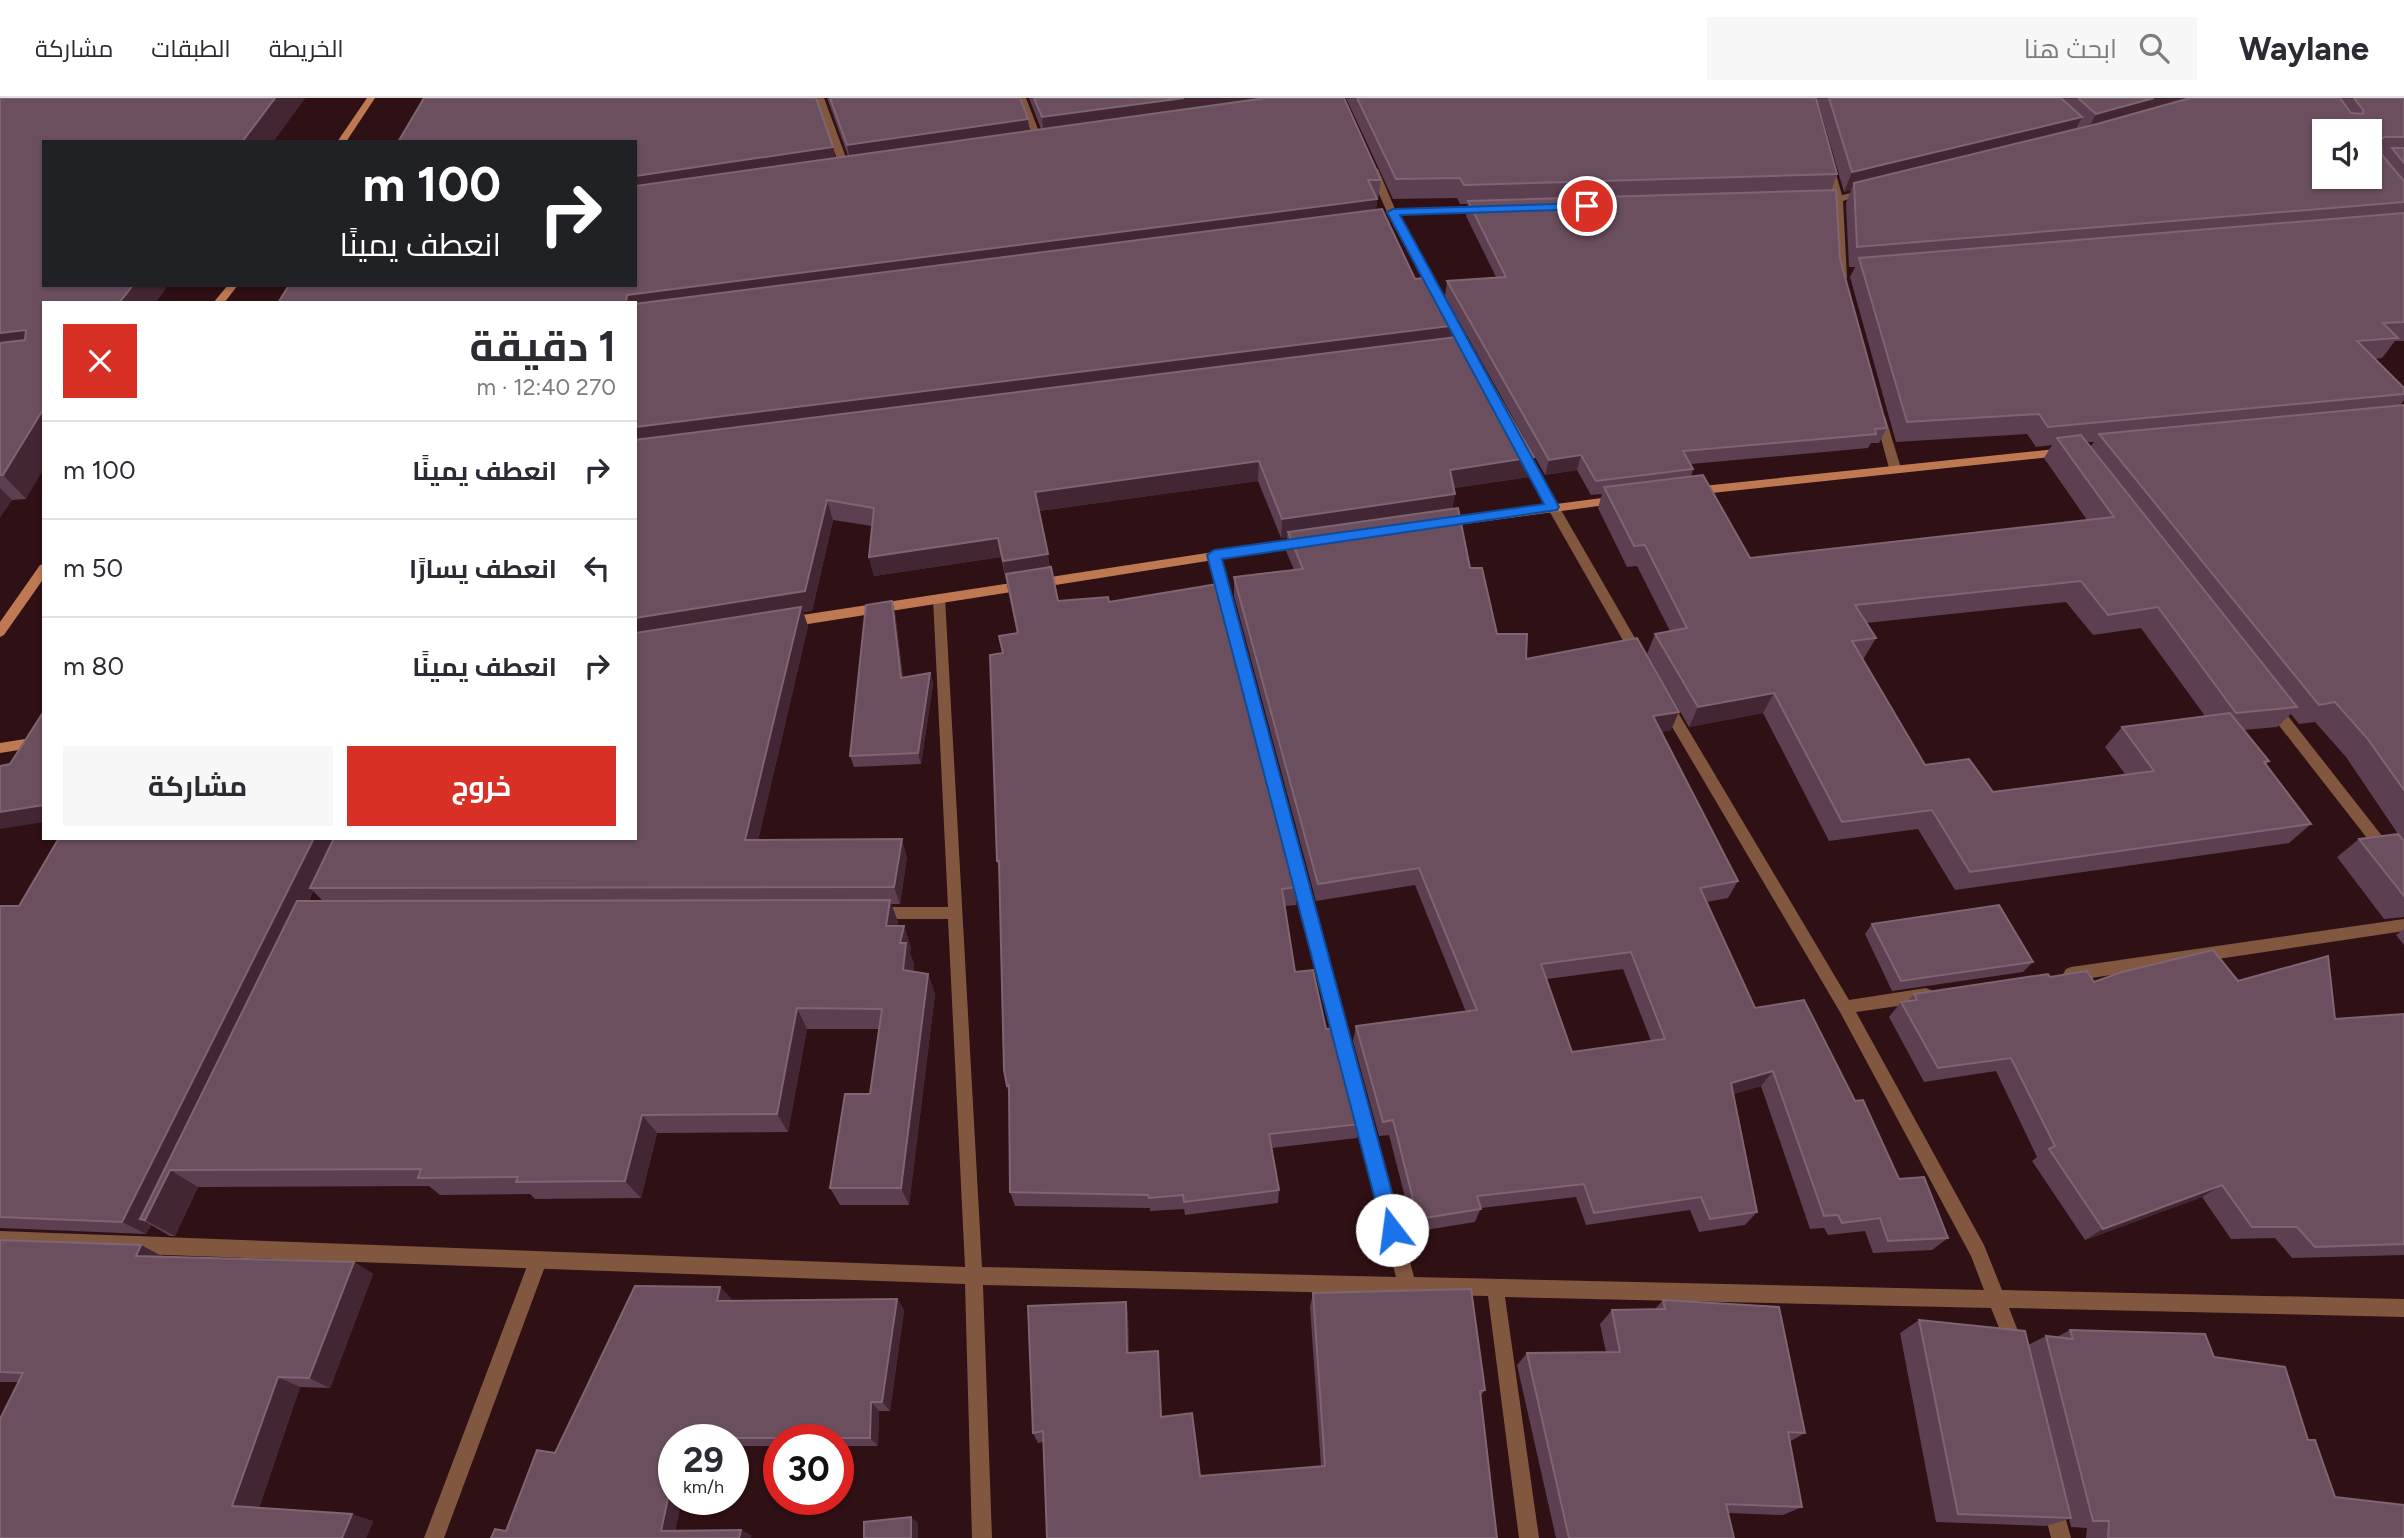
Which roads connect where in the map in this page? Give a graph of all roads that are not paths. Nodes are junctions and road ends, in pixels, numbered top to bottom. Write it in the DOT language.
graph roads {
  1 [pos="371,98"];
  2 [pos="820,98"];
  3 [pos="1022,98"];
  4 [pos="342,140"];
  5 [pos="1053,140"];
  6 [pos="1039,142"];
  7 [pos="1026,144"];
  8 [pos="1827,161"];
  9 [pos="1370,163"];
  10 [pos="860,169"];
  11 [pos="846,171"];
  12 [pos="833,173"];
  13 [pos="1877,190"];
  14 [pos="1838,199"];
  15 [pos="1810,200"];
  16 [pos="1490,209"];
  17 [pos="1394,216"];
  18 [pos="1382,222"];
  19 [pos="1854,272"];
  20 [pos="1840,273"];
  21 [pos="1844,286"];
  22 [pos="231,287"];
  23 [pos="220,301"];
  24 [pos="1440,303"];
  25 [pos="1877,403"];
  26 [pos="1519,446"];
  27 [pos="2078,457"];
  28 [pos="1895,468"];
  29 [pos="1676,493"];
  30 [pos="1634,498"];
  31 [pos="1552,507"];
  32 [pos="1430,524"];
  33 [pos="1322,540"];
  34 [pos="1214,555"];
  35 [pos="42,571"];
  36 [pos="939,598"];
  37 [pos="773,624"];
  38 [pos="0,632"];
  39 [pos="2260,690"];
  40 [pos="42,741"];
  41 [pos="0,748"];
  42 [pos="2404,875"];
  43 [pos="858,913"];
  44 [pos="956,913"];
  45 [pos="2404,925"];
  46 [pos="2049,977"];
  47 [pos="1940,993"];
  48 [pos="1845,1007"];
  49 [pos="0,1240"];
  50 [pos="538,1261"];
  51 [pos="974,1276"];
  52 [pos="1407,1284"];
  53 [pos="1495,1286"];
  54 [pos="1997,1297"];
  55 [pos="2404,1308"];
  56 [pos="2019,1361"];
  57 [pos="2048,1484"];
  58 [pos="434,1538"];
  59 [pos="982,1538"];
  60 [pos="1529,1538"];
  61 [pos="2061,1538"];
  1 -- 4 [label="main road"];
  2 -- 11 [label="street"];
  3 -- 6 [label="street"];
  5 -- 6 [label="street"];
  6 -- 7 [label="street"];
  8 -- 14 [label="street"];
  9 -- 17 [label="street"];
  10 -- 11 [label="street"];
  11 -- 12 [label="street"];
  13 -- 14 [label="street"];
  14 -- 15 [label="street"];
  14 -- 20 [label="street"];
  16 -- 17 [label="street"];
  17 -- 18 [label="street"];
  17 -- 24 [label="street"];
  19 -- 20 [label="street"];
  20 -- 21 [label="street"];
  22 -- 23 [label="main road"];
  25 -- 28 [label="street"];
  26 -- 31 [label="street"];
  27 -- 28 [label="main road"];
  28 -- 29 [label="main road"];
  30 -- 31 [label="main road"];
  31 -- 32 [label="main road"];
  31 -- 48 [label="street"];
  33 -- 34 [label="main road"];
  34 -- 36 [label="main road"];
  34 -- 52 [label="street"];
  35 -- 38 [label="main road"];
  36 -- 37 [label="main road"];
  36 -- 44 [label="street"];
  39 -- 42 [label="street"];
  40 -- 41 [label="main road"];
  43 -- 44 [label="street"];
  44 -- 51 [label="street"];
  45 -- 46 [label="street"];
  47 -- 48 [label="street"];
  48 -- 54 [label="street"];
  49 -- 50 [label="street"];
  50 -- 51 [label="street"];
  50 -- 58 [label="street"];
  51 -- 52 [label="street"];
  51 -- 59 [label="street"];
  52 -- 53 [label="street"];
  53 -- 54 [label="street"];
  53 -- 60 [label="street"];
  54 -- 55 [label="street"];
  54 -- 56 [label="street"];
  57 -- 61 [label="street"];
}
